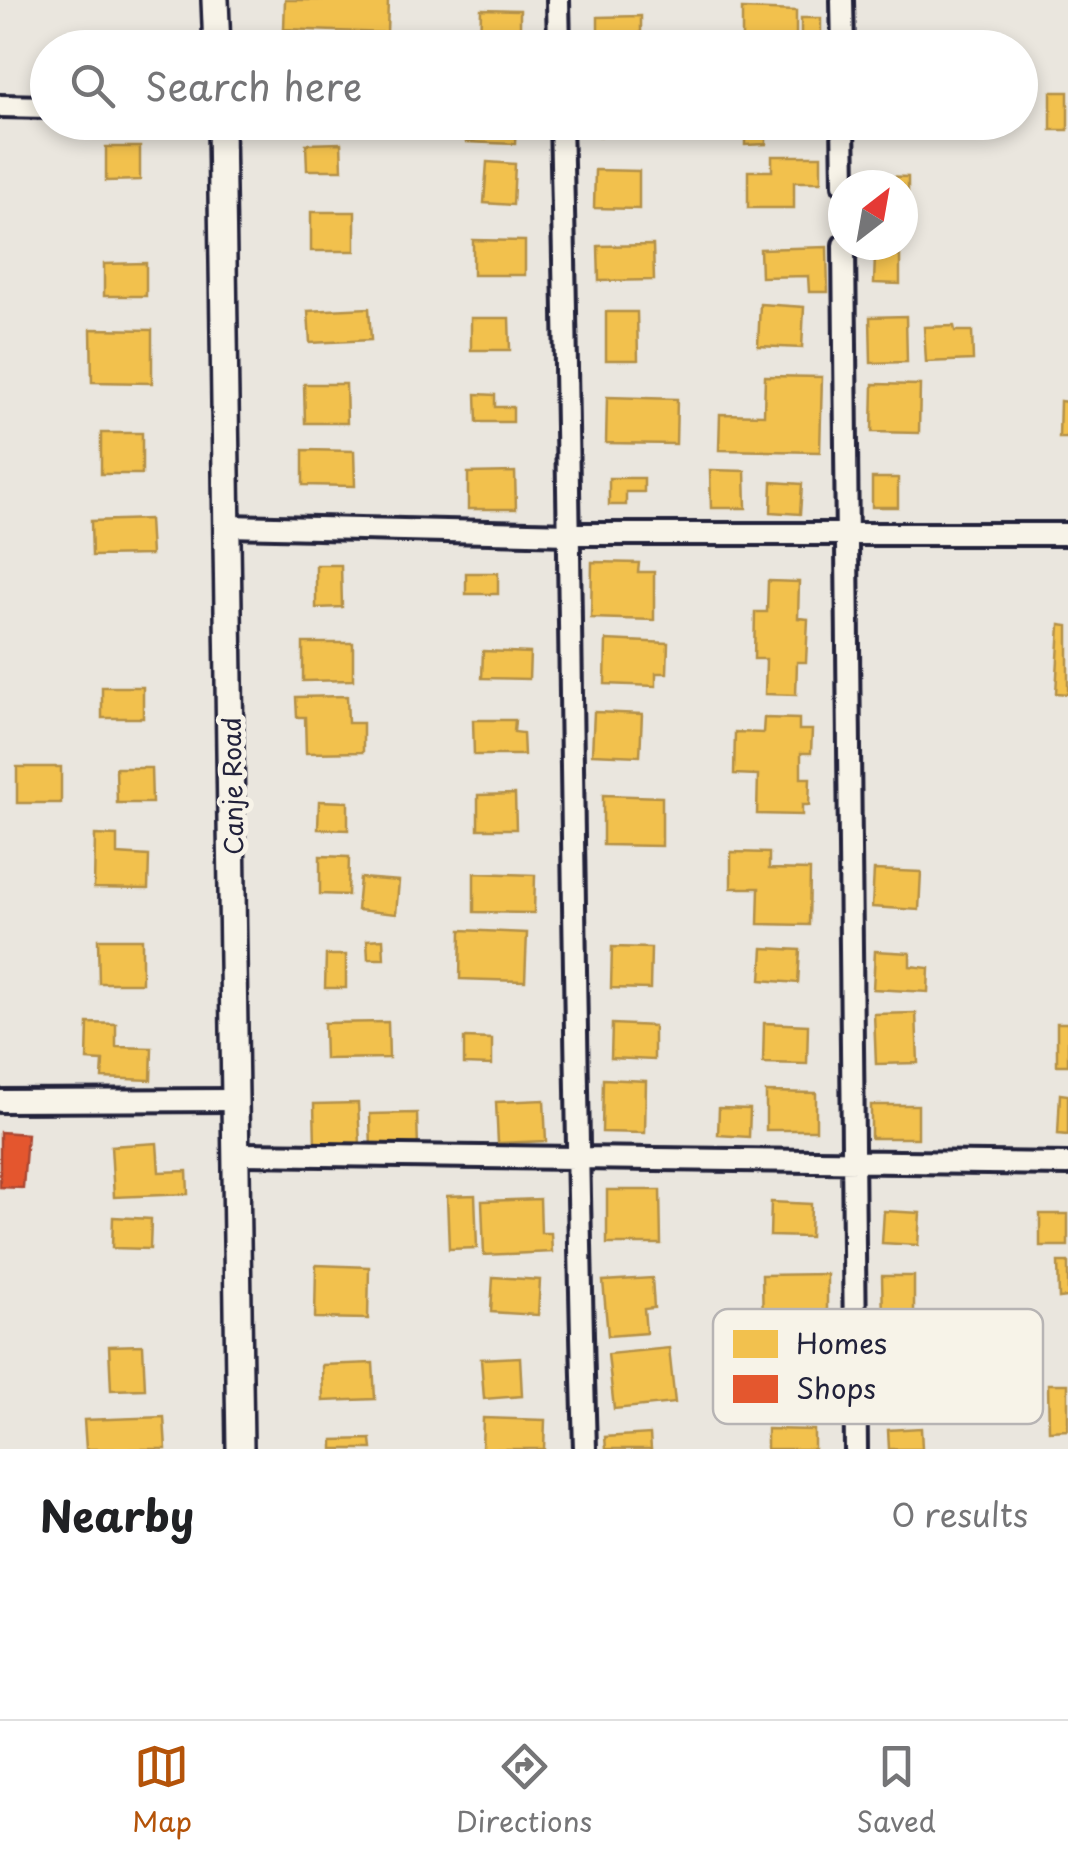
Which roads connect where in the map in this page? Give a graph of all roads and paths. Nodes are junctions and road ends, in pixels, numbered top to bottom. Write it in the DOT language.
graph roads {
  1 [pos="215,0"];
  2 [pos="558,0"];
  3 [pos="842,0"];
  4 [pos="216,30"];
  5 [pos="559,30"];
  6 [pos="843,30"];
  7 [pos="0,106"];
  8 [pos="30,107"];
  9 [pos="221,140"];
  10 [pos="561,140"];
  11 [pos="843,140"];
  12 [pos="844,170"];
  13 [pos="844,260"];
  14 [pos="229,526"];
  15 [pos="847,532"];
  16 [pos="571,534"];
  17 [pos="1068,534"];
  18 [pos="236,1100"];
  19 [pos="0,1101"];
  20 [pos="238,1154"];
  21 [pos="577,1159"];
  22 [pos="852,1161"];
  23 [pos="1068,1164"];
  24 [pos="854,1309"];
  25 [pos="856,1424"];
  26 [pos="240,1449"];
  27 [pos="585,1449"];
  28 [pos="856,1449"];
  1 -- 4 [label="street"];
  2 -- 5 [label="street"];
  3 -- 6 [label="street"];
  7 -- 8 [label="street"];
  9 -- 14 [label="street, Canje Road"];
  10 -- 16 [label="street"];
  11 -- 12 [label="street"];
  13 -- 15 [label="street"];
  14 -- 16 [label="street"];
  14 -- 18 [label="street, Canje Road"];
  15 -- 16 [label="street"];
  15 -- 17 [label="street"];
  15 -- 22 [label="street"];
  16 -- 21 [label="street"];
  18 -- 19 [label="street"];
  18 -- 20 [label="street, Canje Road"];
  20 -- 21 [label="street"];
  20 -- 26 [label="street, Canje Road"];
  21 -- 22 [label="street"];
  21 -- 27 [label="street"];
  22 -- 23 [label="street"];
  22 -- 24 [label="street"];
  25 -- 28 [label="street"];
}
